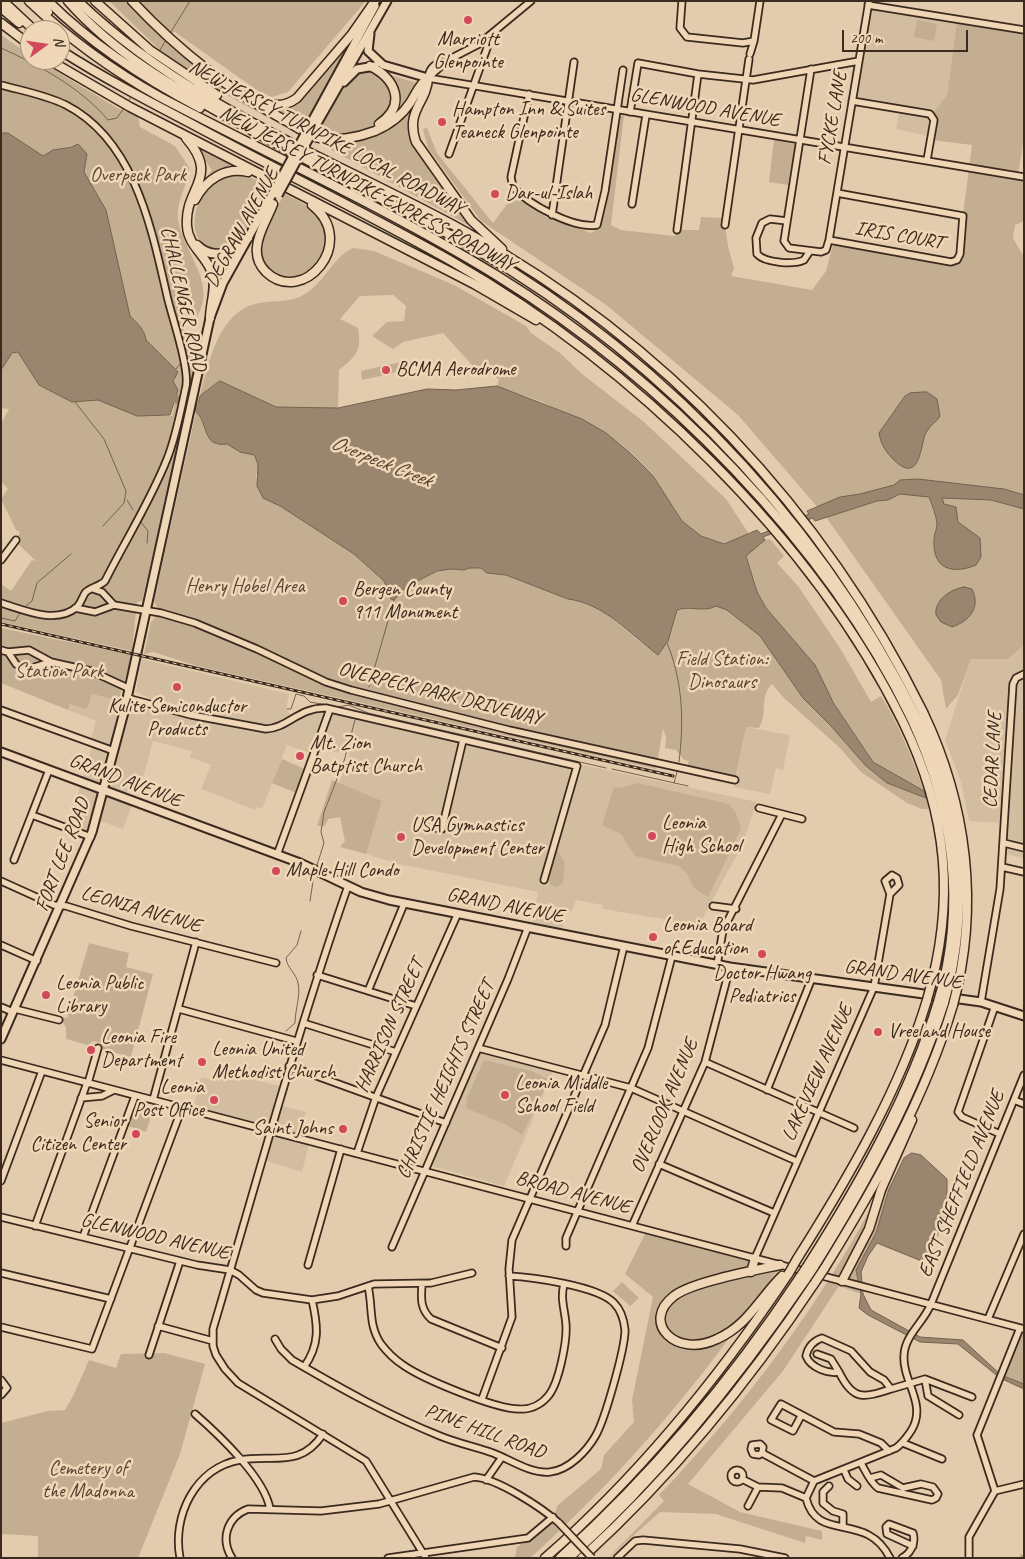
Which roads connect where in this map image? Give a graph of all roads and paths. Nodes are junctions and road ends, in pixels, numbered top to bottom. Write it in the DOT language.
graph roads {
  1 [pos="4,1"];
  2 [pos="29,1"];
  3 [pos="37,1"];
  4 [pos="48,1"];
  5 [pos="68,1"];
  6 [pos="78,1"];
  7 [pos="95,1"];
  8 [pos="132,1"];
  9 [pos="376,1"];
  10 [pos="386,1"];
  11 [pos="531,1"];
  12 [pos="682,1"];
  13 [pos="760,1"];
  14 [pos="868,3"];
  15 [pos="1,8"];
  16 [pos="24,20"];
  17 [pos="375,22"];
  18 [pos="1,23"];
  19 [pos="20,23"];
  20 [pos="1,29"];
  21 [pos="1024,30"];
  22 [pos="20,37"];
  23 [pos="754,41"];
  24 [pos="20,42"];
  25 [pos="82,47"];
  26 [pos="487,48"];
  27 [pos="150,55"];
  28 [pos="70,56"];
  29 [pos="859,61"];
  30 [pos="574,62"];
  31 [pos="383,65"];
  32 [pos="370,66"];
  33 [pos="810,69"];
  34 [pos="67,70"];
  35 [pos="141,70"];
  36 [pos="623,70"];
  37 [pos="698,74"];
  38 [pos="428,78"];
  39 [pos="222,79"];
  40 [pos="746,80"];
  41 [pos="474,84"];
  42 [pos="1,85"];
  43 [pos="529,94"];
  44 [pos="568,101"];
  45 [pos="852,101"];
  46 [pos="328,104"];
  47 [pos="618,110"];
  48 [pos="630,112"];
  49 [pos="646,114"];
  50 [pos="692,121"];
  51 [pos="313,126"];
  52 [pos="739,128"];
  53 [pos="183,134"];
  54 [pos="357,135"];
  55 [pos="801,140"];
  56 [pos="844,147"];
  57 [pos="449,154"];
  58 [pos="927,160"];
  59 [pos="259,174"];
  60 [pos="1024,176"];
  61 [pos="836,193"];
  62 [pos="276,194"];
  63 [pos="298,195"];
  64 [pos="273,204"];
  65 [pos="632,204"];
  66 [pos="552,215"];
  67 [pos="787,221"];
  68 [pos="725,225"];
  69 [pos="677,230"];
  70 [pos="248,238"];
  71 [pos="829,240"];
  72 [pos="810,251"];
  73 [pos="517,262"];
  74 [pos="210,318"];
  75 [pos="566,335"];
  76 [pos="206,342"];
  77 [pos="190,411"];
  78 [pos="16,540"];
  79 [pos="1,560"];
  80 [pos="105,581"];
  81 [pos="93,589"];
  82 [pos="104,595"];
  83 [pos="83,598"];
  84 [pos="2,603"];
  85 [pos="114,605"];
  86 [pos="75,608"];
  87 [pos="102,609"];
  88 [pos="89,610"];
  89 [pos="146,611"];
  90 [pos="1,650"];
  91 [pos="8,652"];
  92 [pos="51,662"];
  93 [pos="1024,674"];
  94 [pos="128,688"];
  95 [pos="127,698"];
  96 [pos="330,709"];
  97 [pos="1,710"];
  98 [pos="913,717"];
  99 [pos="463,740"];
  100 [pos="114,751"];
  101 [pos="1,752"];
  102 [pos="49,770"];
  103 [pos="736,780"];
  104 [pos="104,791"];
  105 [pos="759,808"];
  106 [pos="782,814"];
  107 [pos="32,816"];
  108 [pos="802,819"];
  109 [pos="436,828"];
  110 [pos="91,836"];
  111 [pos="1004,843"];
  112 [pos="1024,848"];
  113 [pos="277,854"];
  114 [pos="14,860"];
  115 [pos="1002,867"];
  116 [pos="1024,872"];
  117 [pos="544,880"];
  118 [pos="1,881"];
  119 [pos="348,886"];
  120 [pos="890,894"];
  121 [pos="404,904"];
  122 [pos="61,905"];
  123 [pos="713,906"];
  124 [pos="736,909"];
  125 [pos="458,913"];
  126 [pos="528,927"];
  127 [pos="196,942"];
  128 [pos="1,944"];
  129 [pos="624,946"];
  130 [pos="672,956"];
  131 [pos="37,961"];
  132 [pos="276,964"];
  133 [pos="717,965"];
  134 [pos="730,967"];
  135 [pos="317,975"];
  136 [pos="812,978"];
  137 [pos="874,987"];
  138 [pos="368,991"];
  139 [pos="981,1002"];
  140 [pos="416,1006"];
  141 [pos="995,1006"];
  142 [pos="1,1007"];
  143 [pos="179,1009"];
  144 [pos="14,1011"];
  145 [pos="1024,1016"];
  146 [pos="59,1020"];
  147 [pos="303,1023"];
  148 [pos="1,1039"];
  149 [pos="296,1042"];
  150 [pos="98,1048"];
  151 [pos="478,1048"];
  152 [pos="396,1052"];
  153 [pos="1,1060"];
  154 [pos="705,1062"];
  155 [pos="289,1066"];
  156 [pos="42,1071"];
  157 [pos="1024,1075"];
  158 [pos="583,1076"];
  159 [pos="88,1083"];
  160 [pos="631,1088"];
  161 [pos="114,1090"];
  162 [pos="767,1090"];
  163 [pos="135,1096"];
  164 [pos="918,1096"];
  165 [pos="376,1097"];
  166 [pos="81,1098"];
  167 [pos="153,1100"];
  168 [pos="1014,1100"];
  169 [pos="1024,1104"];
  170 [pos="182,1108"];
  171 [pos="682,1110"];
  172 [pos="819,1113"];
  173 [pos="446,1123"];
  174 [pos="854,1128"];
  175 [pos="270,1131"];
  176 [pos="1000,1134"];
  177 [pos="341,1149"];
  178 [pos="357,1153"];
  179 [pos="796,1160"];
  180 [pos="659,1164"];
  181 [pos="424,1170"];
  182 [pos="1,1182"];
  183 [pos="530,1200"];
  184 [pos="578,1211"];
  185 [pos="774,1213"];
  186 [pos="1,1217"];
  187 [pos="35,1226"];
  188 [pos="632,1226"];
  189 [pos="1024,1234"];
  190 [pos="83,1237"];
  191 [pos="566,1246"];
  192 [pos="392,1247"];
  193 [pos="130,1248"];
  194 [pos="755,1258"];
  195 [pos="180,1261"];
  196 [pos="308,1265"];
  197 [pos="780,1265"];
  198 [pos="791,1268"];
  199 [pos="230,1270"];
  200 [pos="751,1272"];
  201 [pos="1,1273"];
  202 [pos="472,1273"];
  203 [pos="510,1276"];
  204 [pos="803,1278"];
  205 [pos="842,1281"];
  206 [pos="422,1284"];
  207 [pos="564,1284"];
  208 [pos="368,1286"];
  209 [pos="111,1299"];
  210 [pos="312,1300"];
  211 [pos="931,1304"];
  212 [pos="988,1319"];
  213 [pos="158,1326"];
  214 [pos="1,1327"];
  215 [pos="1022,1329"];
  216 [pos="275,1339"];
  217 [pos="213,1341"];
  218 [pos="502,1348"];
  219 [pos="817,1354"];
  220 [pos="149,1355"];
  221 [pos="304,1367"];
  222 [pos="840,1372"];
  223 [pos="925,1379"];
  224 [pos="1,1380"];
  225 [pos="910,1382"];
  226 [pos="891,1389"];
  227 [pos="1,1395"];
  228 [pos="972,1397"];
  229 [pos="482,1399"];
  230 [pos="195,1414"];
  231 [pos="959,1415"];
  232 [pos="801,1416"];
  233 [pos="324,1434"];
  234 [pos="903,1443"];
  235 [pos="889,1451"];
  236 [pos="762,1453"];
  237 [pos="502,1457"];
  238 [pos="942,1459"];
  239 [pos="240,1460"];
  240 [pos="862,1463"];
  241 [pos="844,1470"];
  242 [pos="870,1478"];
  243 [pos="742,1479"];
  244 [pos="486,1480"];
  245 [pos="814,1481"];
  246 [pos="1024,1484"];
  247 [pos="829,1486"];
  248 [pos="856,1486"];
  249 [pos="758,1487"];
  250 [pos="995,1491"];
  251 [pos="806,1498"];
  252 [pos="393,1501"];
  253 [pos="748,1506"];
  254 [pos="270,1509"];
  255 [pos="553,1518"];
  256 [pos="843,1526"];
  257 [pos="913,1546"];
  258 [pos="425,1555"];
  259 [pos="180,1558"];
  260 [pos="232,1558"];
  261 [pos="388,1558"];
  262 [pos="545,1558"];
  263 [pos="560,1558"];
  264 [pos="569,1558"];
  265 [pos="582,1558"];
  266 [pos="592,1558"];
  267 [pos="617,1558"];
  268 [pos="785,1558"];
  269 [pos="890,1558"];
  270 [pos="902,1558"];
  271 [pos="969,1558"];
  1 -- 16 [label="highway"];
  2 -- 25 [label="highway, NEW JERSEY TURNPIKE EXPRESS ROADWAY"];
  3 -- 25 [label="highway"];
  4 -- 35 [label="highway"];
  5 -- 35 [label="highway, NEW JERSEY TURNPIKE EXPRESS ROADWAY"];
  6 -- 27 [label="highway, NEW JERSEY TURNPIKE LOCAL ROADWAY"];
  7 -- 27 [label="highway"];
  8 -- 39 [label="highway"];
  9 -- 39 [label="highway"];
  9 -- 51 [label="main road, DEGRAW AVENUE"];
  10 -- 17 [label="main road, DEGRAW AVENUE"];
  11 -- 38 [label="street"];
  12 -- 23 [label="street"];
  13 -- 23 [label="street"];
  14 -- 21 [label="street"];
  14 -- 29 [label="street, FYCKE LANE"];
  15 -- 19 [label="highway"];
  17 -- 31 [label="main road"];
  17 -- 46 [label="main road, DEGRAW AVENUE"];
  18 -- 22 [label="highway"];
  20 -- 24 [label="highway"];
  23 -- 40 [label="street"];
  25 -- 98 [label="highway, NEW JERSEY TURNPIKE EXPRESS ROADWAY"];
  26 -- 41 [label="street"];
  27 -- 73 [label="highway, NEW JERSEY TURNPIKE LOCAL ROADWAY"];
  28 -- 75 [label="highway, NEW JERSEY TURNPIKE LOCAL ROADWAY"];
  29 -- 33 [label="street"];
  29 -- 45 [label="street, FYCKE LANE"];
  30 -- 44 [label="street"];
  31 -- 32 [label="main road, GLENWOOD AVENUE"];
  31 -- 38 [label="main road, GLENWOOD AVENUE"];
  32 -- 46 [label="main road, GLENWOOD AVENUE"];
  32 -- 54 [label="highway"];
  33 -- 40 [label="street"];
  33 -- 55 [label="street"];
  34 -- 53 [label="highway"];
  35 -- 98 [label="highway, NEW JERSEY TURNPIKE EXPRESS ROADWAY"];
  36 -- 47 [label="street"];
  37 -- 40 [label="street"];
  37 -- 48 [label="street"];
  37 -- 50 [label="street"];
  38 -- 41 [label="street, GLENWOOD AVENUE"];
  38 -- 54 [label="highway"];
  38 -- 73 [label="highway"];
  39 -- 54 [label="highway"];
  40 -- 52 [label="street"];
  41 -- 43 [label="street, GLENWOOD AVENUE"];
  41 -- 57 [label="street"];
  42 -- 80 [label="street, CHALLENGER ROAD"];
  43 -- 44 [label="street, GLENWOOD AVENUE"];
  43 -- 66 [label="street"];
  44 -- 47 [label="street, GLENWOOD AVENUE"];
  44 -- 66 [label="street"];
  45 -- 56 [label="street, FYCKE LANE"];
  45 -- 58 [label="street"];
  46 -- 51 [label="main road, DEGRAW AVENUE"];
  47 -- 48 [label="street, GLENWOOD AVENUE"];
  47 -- 66 [label="street"];
  48 -- 49 [label="street, GLENWOOD AVENUE"];
  49 -- 50 [label="street, GLENWOOD AVENUE"];
  49 -- 65 [label="street"];
  50 -- 52 [label="street, GLENWOOD AVENUE"];
  50 -- 69 [label="street"];
  51 -- 62 [label="main road, DEGRAW AVENUE, bridge"];
  52 -- 55 [label="street, GLENWOOD AVENUE"];
  52 -- 68 [label="street"];
  53 -- 59 [label="highway"];
  53 -- 74 [label="highway"];
  55 -- 56 [label="street, GLENWOOD AVENUE"];
  55 -- 67 [label="street"];
  56 -- 58 [label="street, GLENWOOD AVENUE"];
  56 -- 61 [label="street, FYCKE LANE"];
  58 -- 60 [label="street, GLENWOOD AVENUE"];
  59 -- 63 [label="highway"];
  59 -- 70 [label="highway"];
  61 -- 71 [label="street, FYCKE LANE"];
  61 -- 71 [label="street, IRIS COURT"];
  62 -- 64 [label="main road, DEGRAW AVENUE"];
  62 -- 70 [label="main road, DEGRAW AVENUE"];
  63 -- 64 [label="highway"];
  63 -- 75 [label="highway"];
  64 -- 76 [label="main road, DEGRAW AVENUE"];
  67 -- 72 [label="street"];
  67 -- 72 [label="street"];
  70 -- 74 [label="main road, DEGRAW AVENUE"];
  71 -- 72 [label="street"];
  73 -- 98 [label="highway, NEW JERSEY TURNPIKE LOCAL ROADWAY"];
  74 -- 76 [label="main road, DEGRAW AVENUE"];
  75 -- 98 [label="highway, NEW JERSEY TURNPIKE LOCAL ROADWAY"];
  76 -- 77 [label="main road, DEGRAW AVENUE"];
  77 -- 89 [label="main road, FORT LEE ROAD"];
  78 -- 79 [label="street"];
  80 -- 81 [label="street, CHALLENGER ROAD"];
  80 -- 82 [label="street, CHALLENGER ROAD"];
  81 -- 82 [label="street"];
  81 -- 83 [label="street"];
  82 -- 85 [label="street"];
  82 -- 87 [label="street"];
  83 -- 86 [label="street"];
  83 -- 88 [label="street"];
  84 -- 86 [label="street"];
  85 -- 87 [label="street"];
  85 -- 89 [label="street, OVERPECK PARK DRIVEWAY"];
  86 -- 88 [label="street"];
  87 -- 88 [label="street"];
  89 -- 94 [label="main road, FORT LEE ROAD"];
  89 -- 103 [label="street, OVERPECK PARK DRIVEWAY"];
  90 -- 91 [label="street"];
  91 -- 92 [label="street"];
  91 -- 92 [label="street"];
  92 -- 94 [label="street"];
  93 -- 111 [label="street, CEDAR LANE"];
  94 -- 95 [label="main road, FORT LEE ROAD"];
  95 -- 96 [label="street"];
  95 -- 100 [label="main road, FORT LEE ROAD"];
  96 -- 99 [label="street"];
  96 -- 113 [label="street"];
  97 -- 100 [label="street"];
  98 -- 164 [label="highway, NEW JERSEY TURNPIKE LOCAL ROADWAY, bridge"];
  98 -- 198 [label="highway, NEW JERSEY TURNPIKE LOCAL ROADWAY, bridge"];
  98 -- 204 [label="highway, NEW JERSEY TURNPIKE EXPRESS ROADWAY, bridge"];
  99 -- 109 [label="street"];
  99 -- 117 [label="street"];
  100 -- 104 [label="main road, FORT LEE ROAD"];
  101 -- 102 [label="main road, GRAND AVENUE"];
  102 -- 104 [label="main road, GRAND AVENUE"];
  102 -- 107 [label="street"];
  104 -- 110 [label="main road, FORT LEE ROAD"];
  104 -- 113 [label="main road, GRAND AVENUE"];
  105 -- 106 [label="street"];
  106 -- 108 [label="street"];
  106 -- 124 [label="street"];
  107 -- 110 [label="street"];
  107 -- 114 [label="street"];
  110 -- 122 [label="main road, FORT LEE ROAD"];
  111 -- 112 [label="street"];
  111 -- 115 [label="street, CEDAR LANE"];
  113 -- 119 [label="main road, GRAND AVENUE"];
  115 -- 116 [label="street"];
  115 -- 139 [label="street, CEDAR LANE"];
  118 -- 122 [label="street, LEONIA AVENUE"];
  119 -- 121 [label="main road, GRAND AVENUE"];
  119 -- 135 [label="street"];
  120 -- 137 [label="street, LAKEVIEW AVENUE"];
  121 -- 125 [label="main road, GRAND AVENUE"];
  121 -- 138 [label="street"];
  122 -- 127 [label="street, LEONIA AVENUE"];
  122 -- 131 [label="main road, FORT LEE ROAD"];
  123 -- 124 [label="street"];
  124 -- 133 [label="street"];
  125 -- 126 [label="main road, GRAND AVENUE"];
  125 -- 140 [label="street, HARRISON STREET"];
  126 -- 129 [label="main road, GRAND AVENUE"];
  126 -- 151 [label="street, CHRISTIE HEIGHTS STREET"];
  127 -- 132 [label="street, LEONIA AVENUE"];
  127 -- 143 [label="street"];
  128 -- 131 [label="street"];
  129 -- 130 [label="main road, GRAND AVENUE"];
  129 -- 158 [label="street"];
  130 -- 133 [label="main road, GRAND AVENUE"];
  130 -- 160 [label="street"];
  131 -- 144 [label="main road, FORT LEE ROAD"];
  133 -- 134 [label="main road, GRAND AVENUE"];
  134 -- 136 [label="main road, GRAND AVENUE"];
  134 -- 154 [label="street, OVERLOOK AVENUE"];
  135 -- 138 [label="street"];
  135 -- 147 [label="street"];
  136 -- 137 [label="main road, GRAND AVENUE"];
  136 -- 162 [label="street"];
  137 -- 139 [label="main road, GRAND AVENUE"];
  137 -- 172 [label="street, LAKEVIEW AVENUE"];
  138 -- 140 [label="street"];
  139 -- 141 [label="main road, GRAND AVENUE"];
  140 -- 152 [label="street, HARRISON STREET"];
  141 -- 145 [label="main road, GRAND AVENUE"];
  141 -- 176 [label="street"];
  142 -- 144 [label="street"];
  143 -- 149 [label="street"];
  143 -- 167 [label="street"];
  144 -- 146 [label="street"];
  144 -- 148 [label="main road, FORT LEE ROAD"];
  147 -- 149 [label="street"];
  147 -- 152 [label="street"];
  149 -- 155 [label="street"];
  150 -- 159 [label="street"];
  151 -- 158 [label="street"];
  151 -- 173 [label="street, CHRISTIE HEIGHTS STREET"];
  152 -- 165 [label="street, HARRISON STREET"];
  153 -- 156 [label="street, BROAD AVENUE"];
  154 -- 162 [label="street"];
  154 -- 171 [label="street, OVERLOOK AVENUE"];
  155 -- 165 [label="street"];
  155 -- 175 [label="street"];
  156 -- 159 [label="street, BROAD AVENUE"];
  156 -- 182 [label="street"];
  157 -- 168 [label="street, EAST SHEFFIELD AVENUE"];
  158 -- 160 [label="street"];
  158 -- 183 [label="street"];
  159 -- 161 [label="street, BROAD AVENUE"];
  159 -- 166 [label="street"];
  160 -- 171 [label="street"];
  160 -- 184 [label="street"];
  161 -- 163 [label="street, BROAD AVENUE"];
  161 -- 166 [label="street"];
  162 -- 172 [label="street"];
  163 -- 167 [label="street, BROAD AVENUE"];
  163 -- 190 [label="street"];
  164 -- 205 [label="highway"];
  164 -- 265 [label="highway, NEW JERSEY TURNPIKE LOCAL ROADWAY, bridge"];
  165 -- 173 [label="street"];
  165 -- 178 [label="street, HARRISON STREET"];
  166 -- 187 [label="street"];
  167 -- 170 [label="street, BROAD AVENUE"];
  168 -- 169 [label="street"];
  168 -- 176 [label="street, EAST SHEFFIELD AVENUE"];
  170 -- 175 [label="street, BROAD AVENUE"];
  170 -- 193 [label="street"];
  171 -- 179 [label="street"];
  171 -- 180 [label="street, OVERLOOK AVENUE"];
  172 -- 174 [label="street"];
  172 -- 179 [label="street, LAKEVIEW AVENUE"];
  173 -- 181 [label="street, CHRISTIE HEIGHTS STREET"];
  175 -- 177 [label="street, BROAD AVENUE"];
  175 -- 199 [label="street"];
  176 -- 211 [label="street, EAST SHEFFIELD AVENUE"];
  177 -- 178 [label="street, BROAD AVENUE"];
  177 -- 196 [label="street"];
  178 -- 181 [label="street, BROAD AVENUE"];
  179 -- 185 [label="street, LAKEVIEW AVENUE"];
  180 -- 185 [label="street"];
  180 -- 188 [label="street, OVERLOOK AVENUE"];
  181 -- 183 [label="street, BROAD AVENUE"];
  181 -- 192 [label="street, CHRISTIE HEIGHTS STREET"];
  183 -- 184 [label="street, BROAD AVENUE"];
  183 -- 203 [label="street"];
  184 -- 188 [label="street, BROAD AVENUE"];
  184 -- 191 [label="street"];
  185 -- 194 [label="street, LAKEVIEW AVENUE"];
  186 -- 187 [label="street, GLENWOOD AVENUE"];
  187 -- 190 [label="street, GLENWOOD AVENUE"];
  188 -- 194 [label="street, BROAD AVENUE"];
  189 -- 212 [label="street"];
  190 -- 193 [label="street, GLENWOOD AVENUE"];
  193 -- 195 [label="street, GLENWOOD AVENUE"];
  193 -- 209 [label="street"];
  194 -- 197 [label="street, BROAD AVENUE"];
  194 -- 200 [label="highway"];
  195 -- 199 [label="street, GLENWOOD AVENUE"];
  195 -- 213 [label="street"];
  197 -- 200 [label="highway"];
  197 -- 205 [label="street, BROAD AVENUE"];
  198 -- 200 [label="highway"];
  198 -- 262 [label="highway, NEW JERSEY TURNPIKE LOCAL ROADWAY"];
  199 -- 210 [label="street, GLENWOOD AVENUE"];
  199 -- 217 [label="street"];
  201 -- 209 [label="street"];
  202 -- 206 [label="street, GLENWOOD AVENUE"];
  203 -- 207 [label="street, PINE HILL ROAD"];
  203 -- 218 [label="street"];
  204 -- 263 [label="highway, NEW JERSEY TURNPIKE EXPRESS ROADWAY"];
  204 -- 264 [label="highway, NEW JERSEY TURNPIKE EXPRESS ROADWAY"];
  205 -- 211 [label="street, BROAD AVENUE"];
  206 -- 208 [label="street, GLENWOOD AVENUE"];
  206 -- 218 [label="street"];
  207 -- 229 [label="street"];
  207 -- 237 [label="street, PINE HILL ROAD"];
  208 -- 210 [label="street, GLENWOOD AVENUE"];
  208 -- 229 [label="street"];
  209 -- 214 [label="street"];
  210 -- 221 [label="street"];
  211 -- 212 [label="street, BROAD AVENUE"];
  211 -- 225 [label="street, EAST SHEFFIELD AVENUE"];
  212 -- 215 [label="street, BROAD AVENUE"];
  213 -- 217 [label="street"];
  213 -- 220 [label="street"];
  215 -- 250 [label="street"];
  216 -- 221 [label="street, PINE HILL ROAD"];
  217 -- 233 [label="street"];
  218 -- 229 [label="street"];
  219 -- 222 [label="street"];
  221 -- 237 [label="street, PINE HILL ROAD"];
  222 -- 226 [label="street"];
  222 -- 226 [label="street"];
  223 -- 225 [label="street"];
  223 -- 228 [label="street"];
  223 -- 231 [label="street"];
  224 -- 227 [label="street"];
  225 -- 226 [label="street"];
  225 -- 234 [label="street"];
  230 -- 239 [label="street"];
  232 -- 232 [label="street"];
  232 -- 235 [label="street"];
  233 -- 239 [label="street"];
  233 -- 252 [label="street"];
  234 -- 235 [label="street"];
  234 -- 238 [label="street"];
  235 -- 240 [label="street"];
  236 -- 245 [label="street"];
  237 -- 244 [label="street"];
  239 -- 254 [label="street"];
  239 -- 259 [label="street"];
  240 -- 241 [label="street"];
  240 -- 242 [label="street"];
  241 -- 245 [label="street"];
  241 -- 248 [label="street"];
  242 -- 242 [label="street"];
  243 -- 249 [label="street"];
  244 -- 252 [label="street"];
  244 -- 255 [label="street"];
  245 -- 251 [label="street"];
  246 -- 250 [label="street"];
  247 -- 256 [label="street"];
  249 -- 251 [label="street"];
  249 -- 253 [label="street"];
  250 -- 271 [label="street"];
  251 -- 256 [label="street"];
  252 -- 254 [label="street"];
  252 -- 258 [label="street"];
  254 -- 260 [label="street"];
  255 -- 258 [label="street"];
  255 -- 266 [label="street, bridge"];
  256 -- 269 [label="street"];
  257 -- 257 [label="street"];
  257 -- 270 [label="street"];
  258 -- 261 [label="street"];
  267 -- 268 [label="street"];
}
